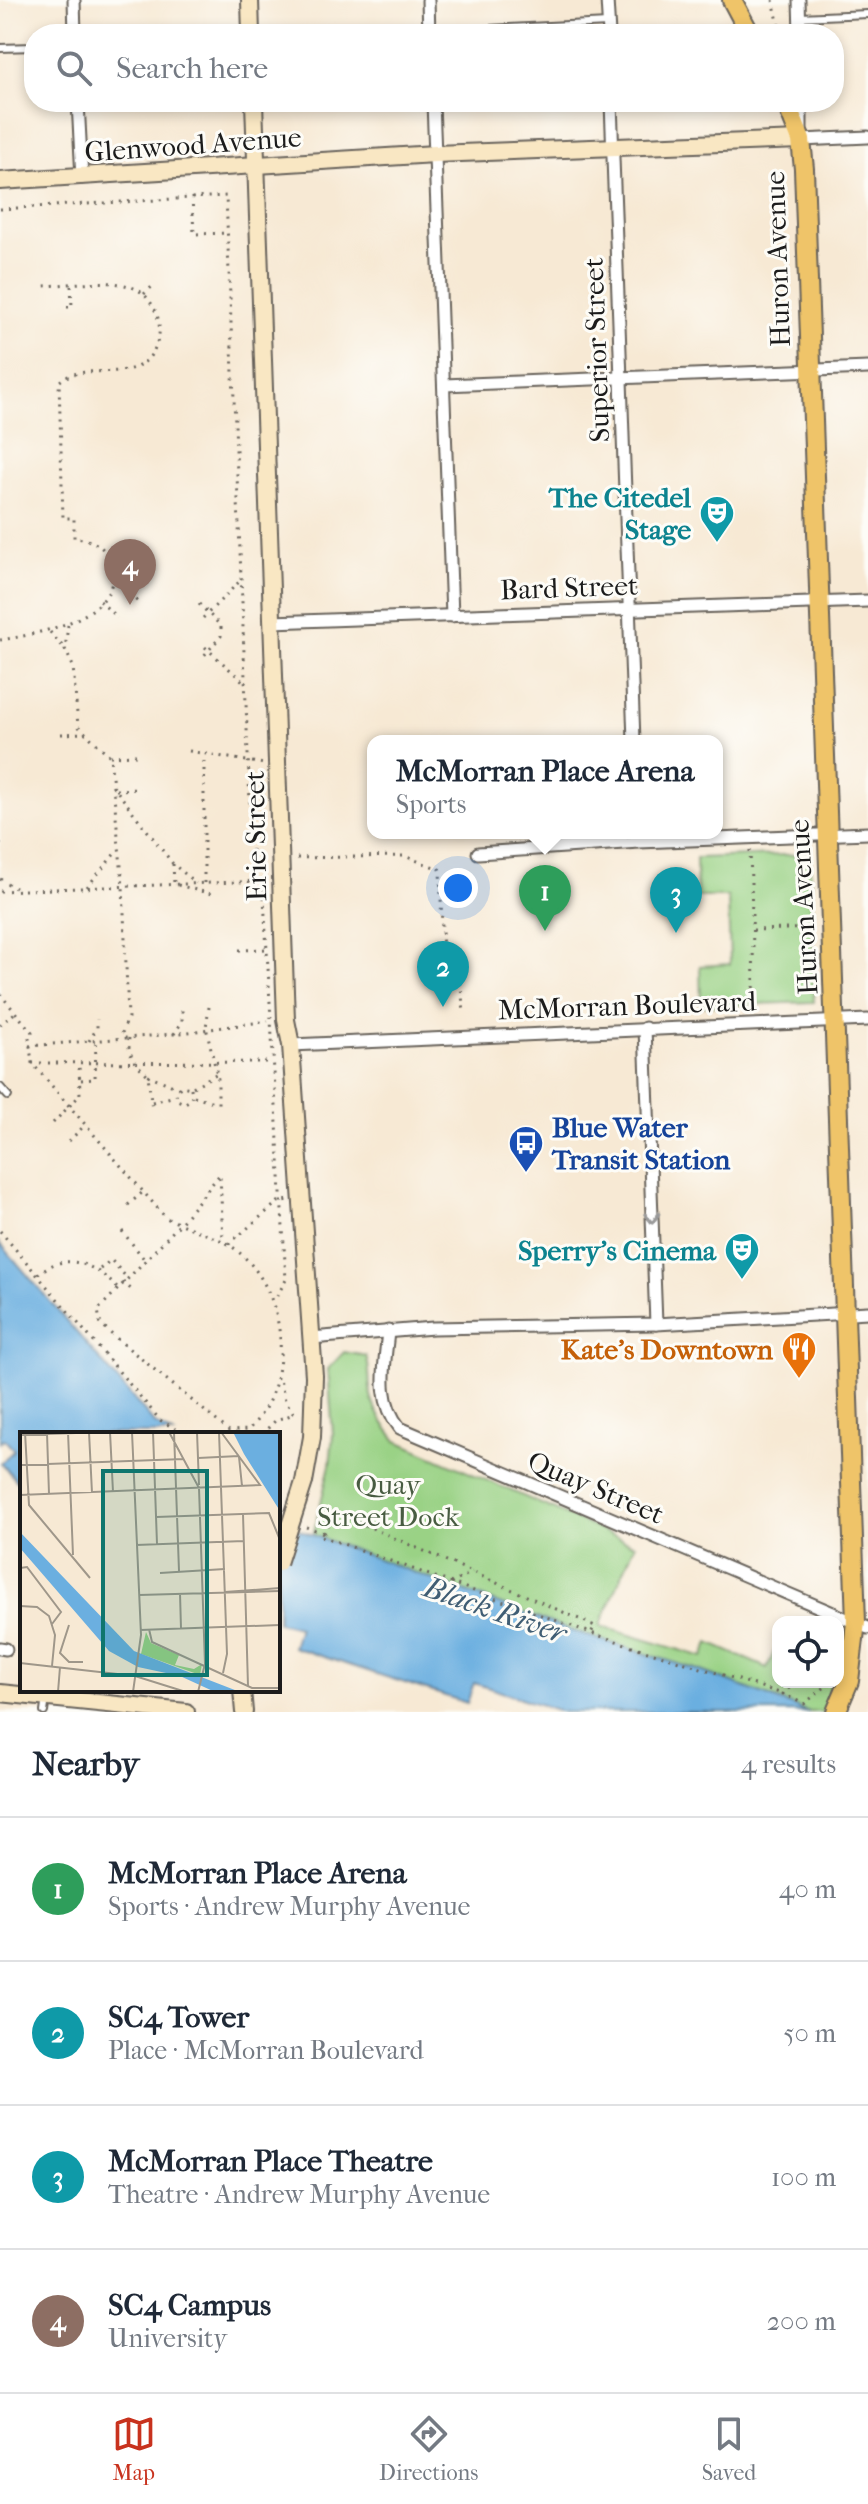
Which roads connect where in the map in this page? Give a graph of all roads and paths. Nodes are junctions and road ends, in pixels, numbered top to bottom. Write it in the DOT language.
graph roads {
  1 [pos="74,0"];
  2 [pos="250,0"];
  3 [pos="428,0"];
  4 [pos="607,0"];
  5 [pos="732,0"];
  6 [pos="773,0"];
  7 [pos="799,0"];
  8 [pos="868,14"];
  9 [pos="799,17"];
  10 [pos="75,24"];
  11 [pos="251,24"];
  12 [pos="429,24"];
  13 [pos="608,24"];
  14 [pos="745,24"];
  15 [pos="779,24"];
  16 [pos="799,24"];
  17 [pos="24,47"];
  18 [pos="0,48"];
  19 [pos="79,112"];
  20 [pos="254,112"];
  21 [pos="433,112"];
  22 [pos="611,112"];
  23 [pos="790,112"];
  24 [pos="801,112"];
  25 [pos="868,137"];
  26 [pos="801,140"];
  27 [pos="612,146"];
  28 [pos="435,154"];
  29 [pos="256,166"];
  30 [pos="82,178"];
  31 [pos="0,181"];
  32 [pos="192,197"];
  33 [pos="0,209"];
  34 [pos="228,233"];
  35 [pos="155,284"];
  36 [pos="71,285"];
  37 [pos="43,286"];
  38 [pos="144,294"];
  39 [pos="67,307"];
  40 [pos="868,368"];
  41 [pos="809,370"];
  42 [pos="620,378"];
  43 [pos="444,385"];
  44 [pos="112,578"];
  45 [pos="243,578"];
  46 [pos="100,601"];
  47 [pos="868,601"];
  48 [pos="138,602"];
  49 [pos="817,602"];
  50 [pos="199,604"];
  51 [pos="628,609"];
  52 [pos="208,613"];
  53 [pos="452,616"];
  54 [pos="117,618"];
  55 [pos="203,618"];
  56 [pos="272,622"];
  57 [pos="68,624"];
  58 [pos="50,632"];
  59 [pos="0,640"];
  60 [pos="65,649"];
  61 [pos="207,649"];
  62 [pos="202,658"];
  63 [pos="246,684"];
  64 [pos="86,733"];
  65 [pos="61,734"];
  66 [pos="634,735"];
  67 [pos="189,751"];
  68 [pos="136,755"];
  69 [pos="204,755"];
  70 [pos="110,756"];
  71 [pos="248,762"];
  72 [pos="279,766"];
  73 [pos="113,789"];
  74 [pos="140,789"];
  75 [pos="868,833"];
  76 [pos="827,835"];
  77 [pos="723,838"];
  78 [pos="750,838"];
  79 [pos="619,839"];
  80 [pos="117,851"];
  81 [pos="478,853"];
  82 [pos="297,858"];
  83 [pos="173,864"];
  84 [pos="0,879"];
  85 [pos="281,880"];
  86 [pos="253,881"];
  87 [pos="263,881"];
  88 [pos="196,883"];
  89 [pos="204,883"];
  90 [pos="174,884"];
  91 [pos="123,886"];
  92 [pos="87,887"];
  93 [pos="19,890"];
  94 [pos="0,891"];
  95 [pos="211,894"];
  96 [pos="832,928"];
  97 [pos="753,930"];
  98 [pos="275,949"];
  99 [pos="239,950"];
  100 [pos="0,994"];
  101 [pos="209,1007"];
  102 [pos="182,1008"];
  103 [pos="16,1012"];
  104 [pos="464,1012"];
  105 [pos="97,1019"];
  106 [pos="868,1020"];
  107 [pos="269,1021"];
  108 [pos="836,1021"];
  109 [pos="755,1024"];
  110 [pos="0,1025"];
  111 [pos="206,1027"];
  112 [pos="645,1028"];
  113 [pos="174,1034"];
  114 [pos="120,1038"];
  115 [pos="129,1038"];
  116 [pos="89,1041"];
  117 [pos="96,1041"];
  118 [pos="291,1045"];
  119 [pos="29,1046"];
  120 [pos="135,1062"];
  121 [pos="212,1062"];
  122 [pos="272,1062"];
  123 [pos="32,1063"];
  124 [pos="79,1064"];
  125 [pos="97,1064"];
  126 [pos="216,1074"];
  127 [pos="148,1075"];
  128 [pos="81,1080"];
  129 [pos="0,1087"];
  130 [pos="178,1088"];
  131 [pos="191,1088"];
  132 [pos="8,1096"];
  133 [pos="175,1096"];
  134 [pos="194,1096"];
  135 [pos="152,1102"];
  136 [pos="71,1107"];
  137 [pos="152,1110"];
  138 [pos="53,1123"];
  139 [pos="86,1124"];
  140 [pos="69,1141"];
  141 [pos="143,1192"];
  142 [pos="302,1197"];
  143 [pos="282,1201"];
  144 [pos="128,1205"];
  145 [pos="180,1224"];
  146 [pos="0,1231"];
  147 [pos="122,1231"];
  148 [pos="223,1241"];
  149 [pos="229,1244"];
  150 [pos="145,1260"];
  151 [pos="100,1269"];
  152 [pos="37,1275"];
  153 [pos="125,1280"];
  154 [pos="117,1288"];
  155 [pos="133,1291"];
  156 [pos="274,1301"];
  157 [pos="868,1312"];
  158 [pos="843,1313"];
  159 [pos="656,1324"];
  160 [pos="388,1331"];
  161 [pos="311,1338"];
  162 [pos="279,1374"];
  163 [pos="252,1426"];
  164 [pos="181,1432"];
  165 [pos="260,1432"];
  166 [pos="264,1432"];
  167 [pos="301,1525"];
  168 [pos="324,1533"];
  169 [pos="280,1557"];
  170 [pos="473,1572"];
  171 [pos="451,1584"];
  172 [pos="862,1625"];
  173 [pos="591,1633"];
  174 [pos="789,1688"];
  175 [pos="824,1688"];
  176 [pos="242,1692"];
  177 [pos="0,1693"];
  178 [pos="783,1694"];
  179 [pos="45,1705"];
  180 [pos="87,1707"];
  181 [pos="837,1710"];
  182 [pos="186,1712"];
  183 [pos="244,1712"];
  1 -- 10 [label="street"];
  2 -- 11 [label="street"];
  3 -- 12 [label="street"];
  4 -- 13 [label="street"];
  5 -- 14 [label="main road"];
  6 -- 15 [label="path"];
  7 -- 9 [label="street"];
  8 -- 9 [label="lane"];
  9 -- 16 [label="street"];
  17 -- 18 [label="lane"];
  19 -- 30 [label="street"];
  20 -- 29 [label="street, Erie Street"];
  21 -- 28 [label="street"];
  22 -- 27 [label="street, Superior Street"];
  23 -- 26 [label="main road"];
  24 -- 26 [label="street, Huron Avenue"];
  25 -- 26 [label="street, Glenwood Avenue"];
  26 -- 27 [label="street, Glenwood Avenue"];
  26 -- 41 [label="main road, Huron Avenue"];
  27 -- 28 [label="street, Glenwood Avenue"];
  27 -- 42 [label="street, Superior Street"];
  28 -- 29 [label="street, Glenwood Avenue"];
  28 -- 43 [label="street"];
  29 -- 30 [label="street, Glenwood Avenue"];
  29 -- 56 [label="street, Erie Street"];
  30 -- 31 [label="street, Glenwood Avenue"];
  32 -- 33 [label="path"];
  32 -- 34 [label="path"];
  32 -- 34 [label="path"];
  34 -- 45 [label="path"];
  35 -- 38 [label="path"];
  36 -- 37 [label="path"];
  36 -- 38 [label="path"];
  36 -- 39 [label="path"];
  38 -- 44 [label="path"];
  40 -- 41 [label="street"];
  41 -- 42 [label="street"];
  41 -- 49 [label="main road, Huron Avenue"];
  42 -- 43 [label="street"];
  42 -- 51 [label="street, Superior Street"];
  43 -- 53 [label="street"];
  44 -- 46 [label="path"];
  44 -- 48 [label="path"];
  45 -- 52 [label="path"];
  45 -- 63 [label="path"];
  46 -- 54 [label="path"];
  46 -- 57 [label="path"];
  47 -- 49 [label="street, Bard Street"];
  49 -- 51 [label="street, Bard Street"];
  49 -- 76 [label="main road, Huron Avenue"];
  50 -- 52 [label="path"];
  51 -- 53 [label="street, Bard Street"];
  51 -- 66 [label="street, Superior Street"];
  52 -- 55 [label="path"];
  52 -- 61 [label="path"];
  53 -- 56 [label="street, Bard Street"];
  56 -- 72 [label="street, Erie Street"];
  57 -- 58 [label="path"];
  57 -- 60 [label="path"];
  58 -- 59 [label="path"];
  58 -- 60 [label="path"];
  60 -- 64 [label="path"];
  61 -- 62 [label="path"];
  61 -- 63 [label="path"];
  63 -- 71 [label="path"];
  64 -- 65 [label="path"];
  64 -- 70 [label="path"];
  67 -- 69 [label="path"];
  68 -- 70 [label="path"];
  69 -- 71 [label="path"];
  69 -- 89 [label="path"];
  70 -- 73 [label="path"];
  71 -- 72 [label="path"];
  71 -- 86 [label="path"];
  72 -- 85 [label="street, Erie Street"];
  73 -- 74 [label="path"];
  73 -- 80 [label="path"];
  73 -- 83 [label="path"];
  75 -- 76 [label="street"];
  76 -- 78 [label="street"];
  76 -- 96 [label="main road, Huron Avenue"];
  77 -- 78 [label="street"];
  78 -- 97 [label="path"];
  79 -- 81 [label="street"];
  80 -- 91 [label="path"];
  80 -- 92 [label="path"];
  82 -- 104 [label="path"];
  83 -- 88 [label="path"];
  83 -- 90 [label="path"];
  84 -- 93 [label="path"];
  85 -- 87 [label="path"];
  85 -- 98 [label="street, Erie Street"];
  86 -- 87 [label="path"];
  86 -- 89 [label="path"];
  87 -- 98 [label="path"];
  88 -- 89 [label="path"];
  88 -- 90 [label="path"];
  90 -- 91 [label="path"];
  90 -- 95 [label="path"];
  91 -- 92 [label="path"];
  91 -- 114 [label="path"];
  92 -- 93 [label="path"];
  93 -- 94 [label="path"];
  96 -- 97 [label="path"];
  96 -- 108 [label="main road, Huron Avenue"];
  97 -- 109 [label="path"];
  98 -- 99 [label="path"];
  98 -- 107 [label="path"];
  98 -- 118 [label="street, Erie Street"];
  100 -- 103 [label="path"];
  101 -- 111 [label="path"];
  102 -- 113 [label="path"];
  103 -- 110 [label="path"];
  103 -- 119 [label="path"];
  105 -- 116 [label="path"];
  106 -- 108 [label="street, McMorran Boulevard"];
  107 -- 111 [label="path"];
  107 -- 122 [label="path"];
  108 -- 109 [label="street, McMorran Boulevard"];
  108 -- 158 [label="main road, Huron Avenue"];
  109 -- 112 [label="street, McMorran Boulevard"];
  111 -- 113 [label="path"];
  111 -- 121 [label="path"];
  112 -- 118 [label="street, McMorran Boulevard"];
  112 -- 159 [label="street, one-way"];
  113 -- 115 [label="path"];
  114 -- 115 [label="path"];
  114 -- 117 [label="path"];
  115 -- 120 [label="path"];
  116 -- 117 [label="path"];
  116 -- 119 [label="path"];
  117 -- 125 [label="path"];
  118 -- 142 [label="street, Erie Street"];
  119 -- 123 [label="path"];
  120 -- 121 [label="path"];
  120 -- 125 [label="path"];
  120 -- 127 [label="path"];
  121 -- 122 [label="path"];
  121 -- 126 [label="path"];
  122 -- 143 [label="path"];
  123 -- 124 [label="path"];
  123 -- 136 [label="path"];
  124 -- 125 [label="path"];
  124 -- 128 [label="path"];
  125 -- 128 [label="path"];
  126 -- 131 [label="path"];
  126 -- 134 [label="path"];
  127 -- 130 [label="path"];
  127 -- 135 [label="path"];
  128 -- 136 [label="path"];
  129 -- 132 [label="lane"];
  130 -- 131 [label="path"];
  130 -- 133 [label="path"];
  131 -- 134 [label="path"];
  133 -- 134 [label="path"];
  133 -- 135 [label="path"];
  135 -- 137 [label="path"];
  136 -- 138 [label="path"];
  136 -- 139 [label="path"];
  139 -- 140 [label="path"];
  139 -- 141 [label="path"];
  141 -- 144 [label="path"];
  141 -- 145 [label="path"];
  142 -- 143 [label="path"];
  142 -- 161 [label="street, Erie Street"];
  143 -- 149 [label="path"];
  143 -- 156 [label="path"];
  145 -- 148 [label="path"];
  145 -- 148 [label="path"];
  145 -- 150 [label="path"];
  146 -- 152 [label="path"];
  147 -- 150 [label="path"];
  148 -- 149 [label="path"];
  149 -- 156 [label="path"];
  150 -- 153 [label="path"];
  151 -- 152 [label="path"];
  151 -- 153 [label="path"];
  151 -- 154 [label="path"];
  152 -- 164 [label="path"];
  153 -- 154 [label="path"];
  153 -- 155 [label="path"];
  154 -- 163 [label="path"];
  156 -- 162 [label="path"];
  157 -- 158 [label="street"];
  158 -- 159 [label="street"];
  158 -- 172 [label="main road, Huron Avenue"];
  159 -- 160 [label="street"];
  160 -- 161 [label="street"];
  160 -- 172 [label="street, Quay Street"];
  161 -- 169 [label="street, Erie Street, bridge"];
  162 -- 163 [label="path"];
  162 -- 166 [label="path"];
  163 -- 165 [label="path"];
  167 -- 168 [label="path"];
  168 -- 170 [label="path"];
  168 -- 171 [label="path"];
  170 -- 171 [label="path"];
  170 -- 173 [label="path"];
  171 -- 173 [label="path"];
  172 -- 181 [label="main road, Huron Avenue"];
  173 -- 178 [label="path"];
  174 -- 178 [label="path"];
  175 -- 178 [label="path"];
  176 -- 183 [label="street"];
  177 -- 179 [label="street"];
  179 -- 180 [label="street"];
  180 -- 182 [label="street"];
}
